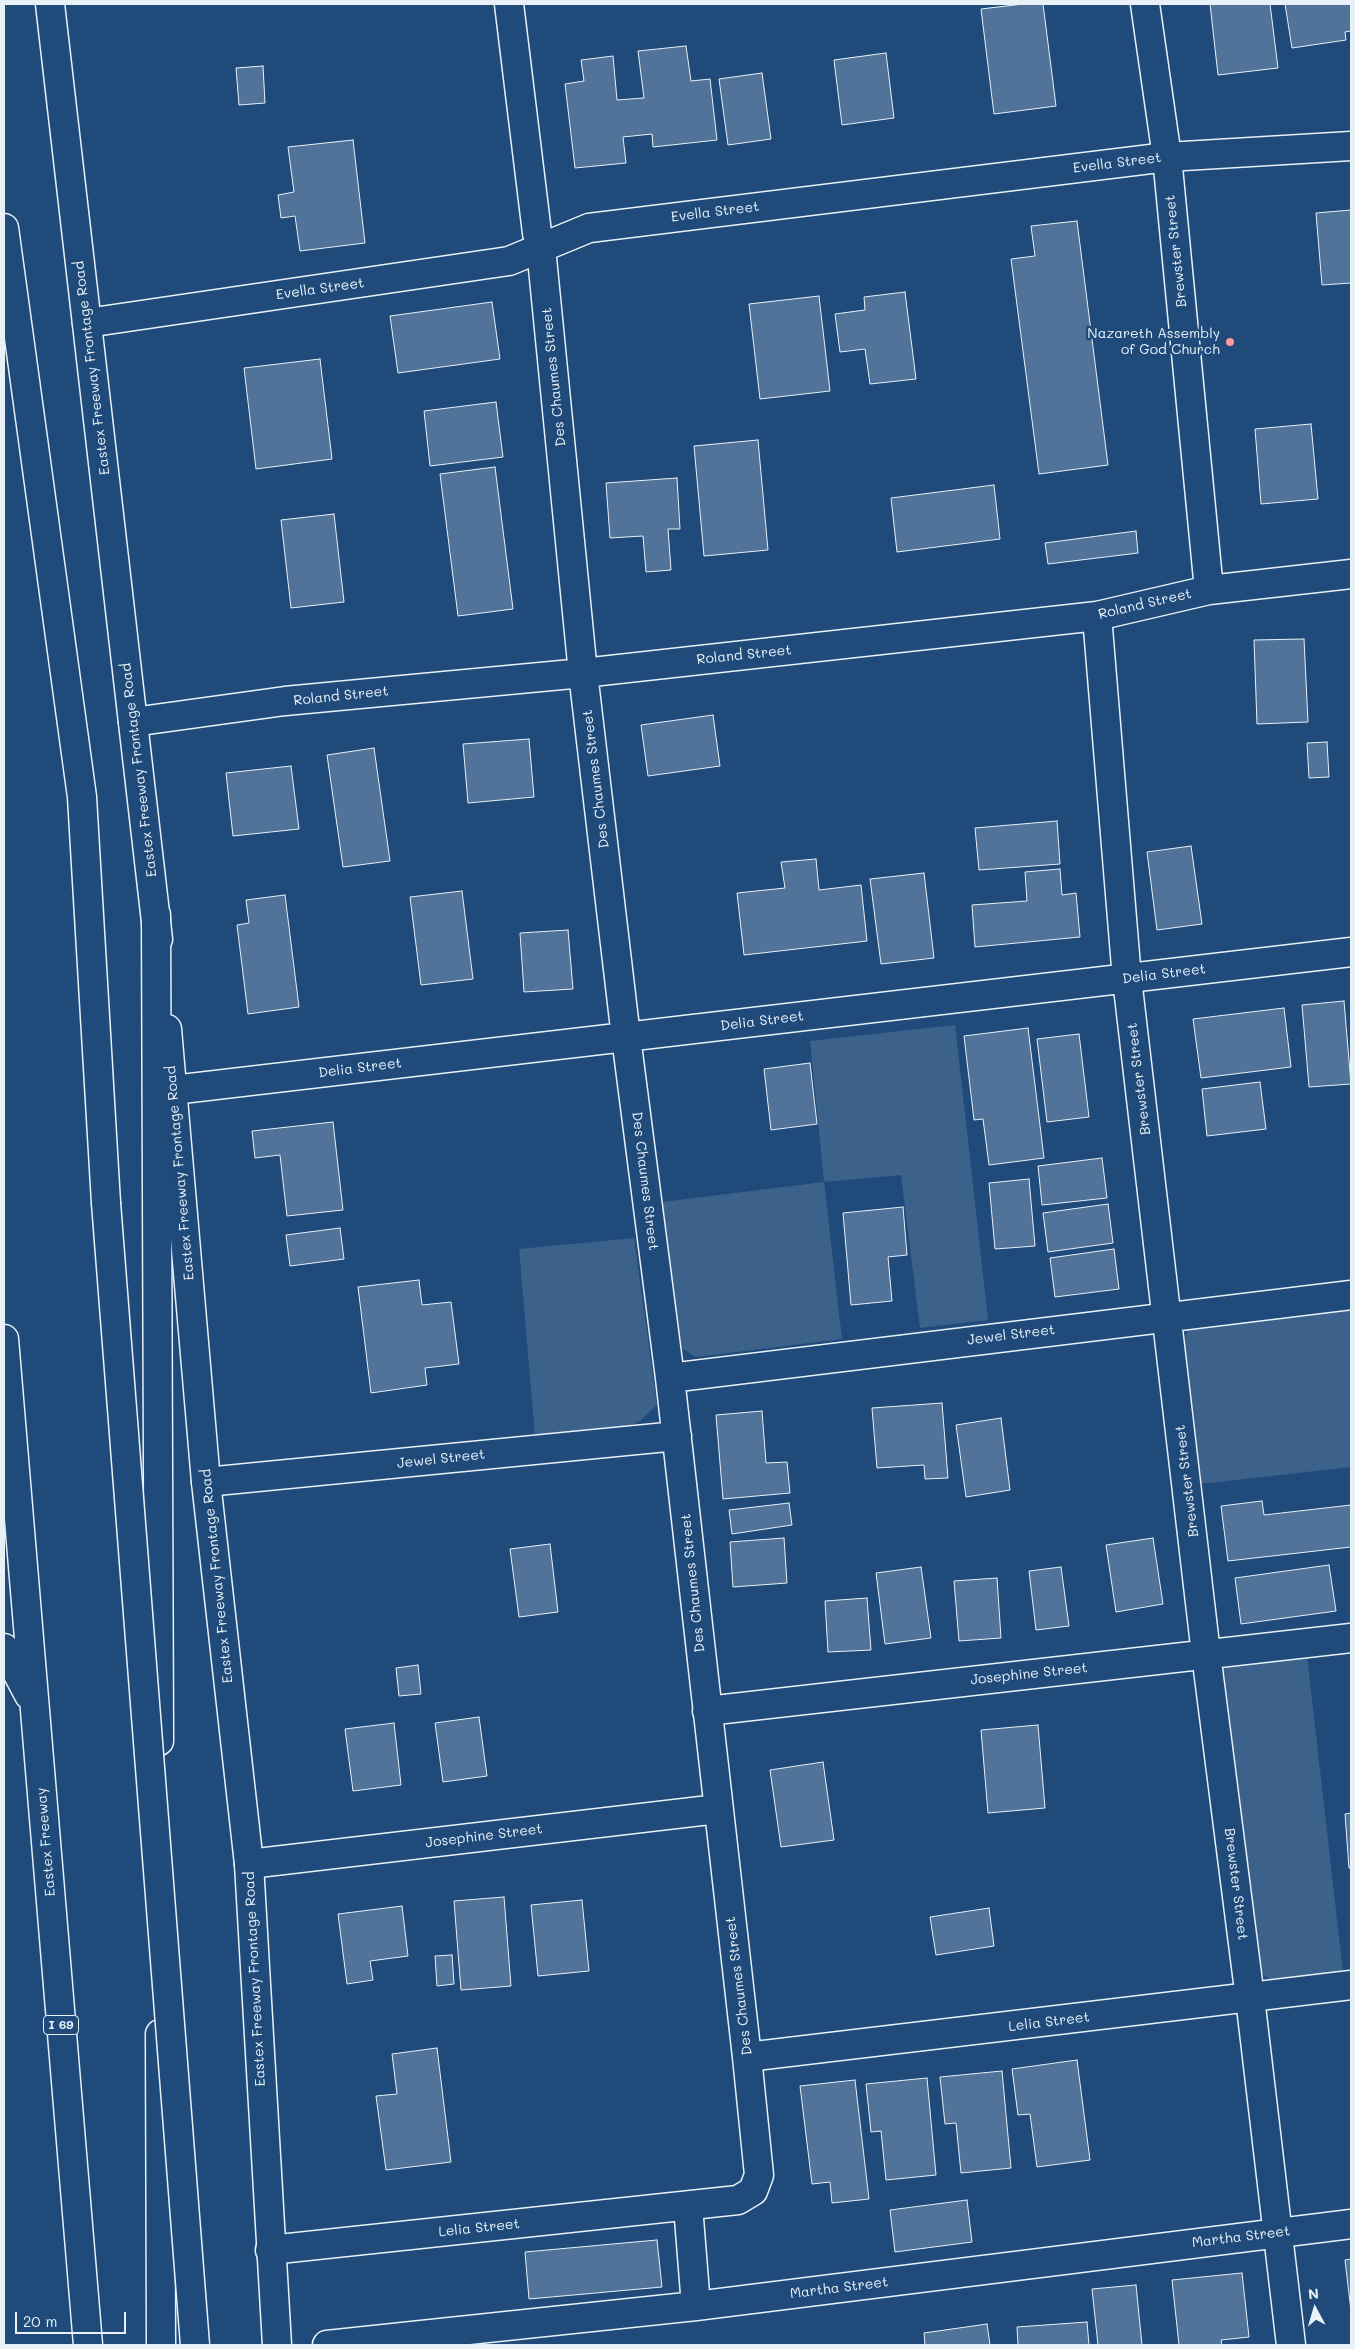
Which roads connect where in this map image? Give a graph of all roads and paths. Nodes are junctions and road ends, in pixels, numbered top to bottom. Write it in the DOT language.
graph roads {
  1 [pos="50,4"];
  2 [pos="509,4"];
  3 [pos="1145,4"];
  4 [pos="1351,146"];
  5 [pos="1167,157"];
  6 [pos="4,228"];
  7 [pos="541,248"];
  8 [pos="87,323"];
  9 [pos="1351,574"];
  10 [pos="1209,590"];
  11 [pos="1097,616"];
  12 [pos="584,673"];
  13 [pos="134,722"];
  14 [pos="156,915"];
  15 [pos="1351,952"];
  16 [pos="1127,979"];
  17 [pos="626,1037"];
  18 [pos="173,1090"];
  19 [pos="1351,1295"];
  20 [pos="1168,1316"];
  21 [pos="4,1339"];
  22 [pos="670,1378"];
  23 [pos="677,1436"];
  24 [pos="206,1482"];
  25 [pos="1351,1638"];
  26 [pos="4,1648"];
  27 [pos="1206,1654"];
  28 [pos="34,1705"];
  29 [pos="707,1711"];
  30 [pos="718,1809"];
  31 [pos="249,1864"];
  32 [pos="1351,1985"];
  33 [pos="1250,1998"];
  34 [pos="747,2058"];
  35 [pos="688,2206"];
  36 [pos="1351,2224"];
  37 [pos="1277,2232"];
  38 [pos="270,2250"];
  39 [pos="696,2306"];
  40 [pos="88,2345"];
  41 [pos="161,2345"];
  42 [pos="195,2345"];
  43 [pos="277,2345"];
  44 [pos="327,2345"];
  45 [pos="1291,2345"];
  1 -- 8 [label="main road, Eastex Freeway Frontage Road"];
  2 -- 7 [label="main road, Des Chaumes Street"];
  3 -- 5 [label="main road, Brewster Street"];
  4 -- 5 [label="main road, Evella Street"];
  5 -- 7 [label="main road, Evella Street"];
  5 -- 10 [label="main road, Brewster Street"];
  6 -- 42 [label="main road, bridge"];
  7 -- 8 [label="main road, Evella Street"];
  7 -- 12 [label="main road, Des Chaumes Street"];
  8 -- 13 [label="main road, Eastex Freeway Frontage Road"];
  9 -- 10 [label="main road, Roland Street"];
  10 -- 11 [label="main road, Roland Street"];
  11 -- 12 [label="main road, Roland Street"];
  11 -- 16 [label="main road, Brewster Street"];
  12 -- 13 [label="main road, Roland Street"];
  12 -- 17 [label="main road, Des Chaumes Street"];
  13 -- 14 [label="main road, Eastex Freeway Frontage Road"];
  14 -- 18 [label="main road, Eastex Freeway Frontage Road"];
  14 -- 41 [label="main road"];
  15 -- 16 [label="main road, Delia Street"];
  16 -- 17 [label="main road, Delia Street"];
  16 -- 20 [label="main road, Brewster Street"];
  17 -- 18 [label="main road, Delia Street"];
  17 -- 22 [label="main road, Des Chaumes Street"];
  18 -- 24 [label="main road, Eastex Freeway Frontage Road"];
  19 -- 20 [label="main road, Jewel Street"];
  20 -- 22 [label="main road, Jewel Street"];
  20 -- 27 [label="main road, Brewster Street"];
  21 -- 28 [label="main road, Eastex Freeway / I 69"];
  22 -- 23 [label="main road, Des Chaumes Street"];
  23 -- 24 [label="main road, Jewel Street"];
  23 -- 29 [label="main road, Des Chaumes Street"];
  24 -- 31 [label="main road, Eastex Freeway Frontage Road"];
  25 -- 27 [label="main road, Josephine Street"];
  26 -- 28 [label="main road"];
  27 -- 29 [label="main road, Josephine Street"];
  27 -- 33 [label="main road, Brewster Street"];
  28 -- 40 [label="main road, Eastex Freeway / I 69"];
  29 -- 30 [label="main road, Des Chaumes Street"];
  30 -- 31 [label="main road, Josephine Street"];
  30 -- 34 [label="main road, Des Chaumes Street"];
  31 -- 38 [label="main road, Eastex Freeway Frontage Road"];
  32 -- 33 [label="main road, Lelia Street"];
  33 -- 34 [label="main road, Lelia Street"];
  33 -- 37 [label="main road, Brewster Street"];
  34 -- 35 [label="main road, Des Chaumes Street"];
  35 -- 38 [label="main road, Lelia Street"];
  35 -- 39 [label="main road"];
  36 -- 37 [label="main road, Martha Street"];
  37 -- 39 [label="main road, Martha Street"];
  37 -- 45 [label="main road, Brewster Street"];
  38 -- 43 [label="main road, Eastex Freeway Frontage Road"];
  39 -- 44 [label="main road, Martha Street"];
}
